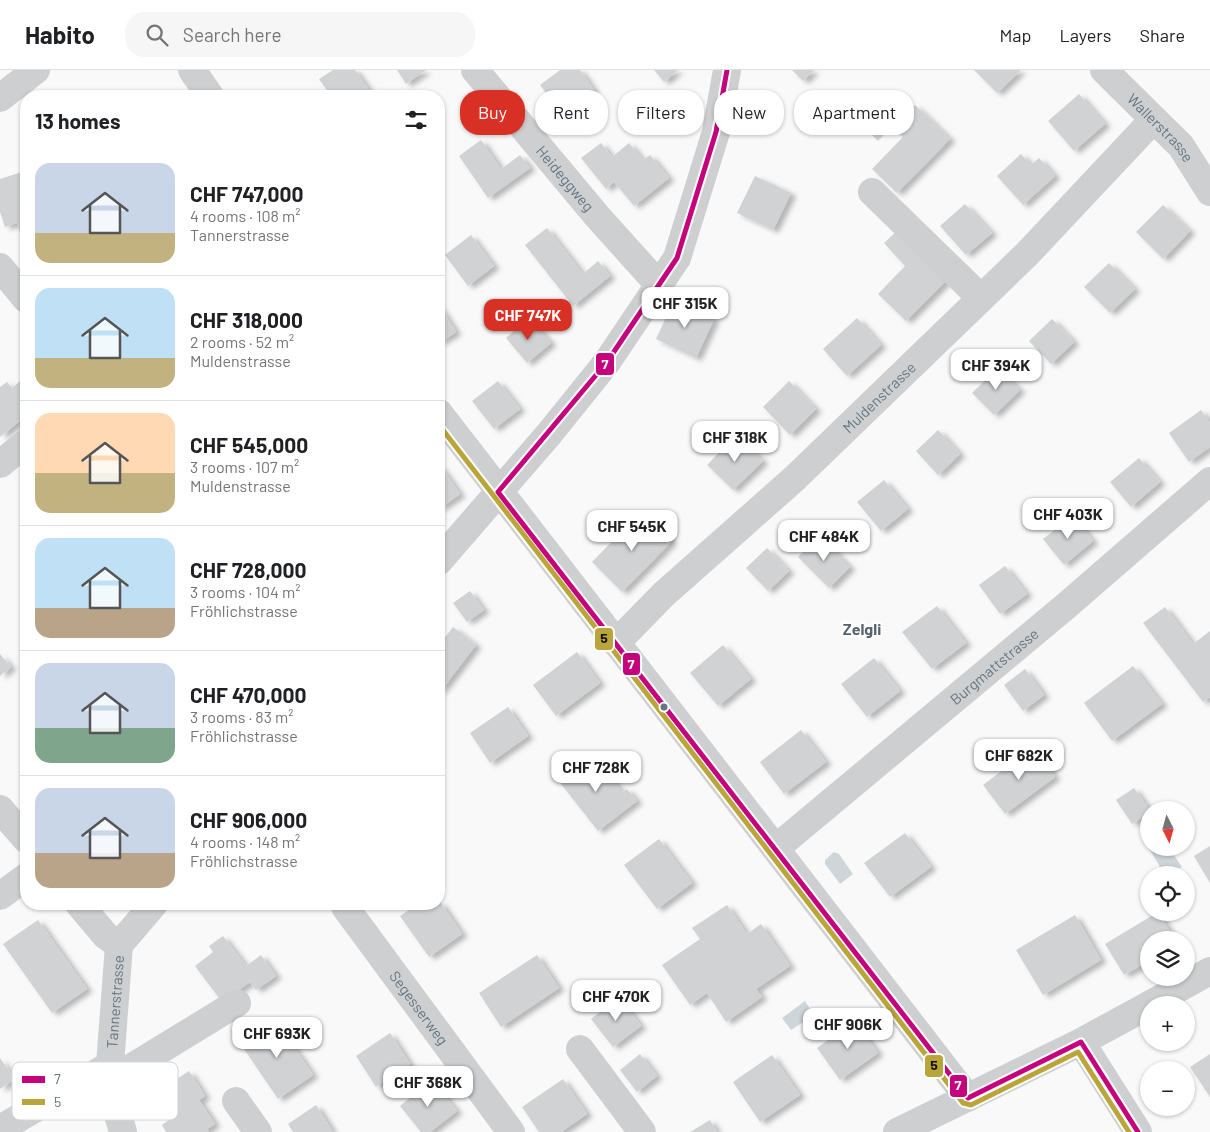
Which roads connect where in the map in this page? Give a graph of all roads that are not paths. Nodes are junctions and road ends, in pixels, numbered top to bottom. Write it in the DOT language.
graph roads {
  1 [pos="192,70"];
  2 [pos="475,70"];
  3 [pos="727,70"];
  4 [pos="1104,70"];
  5 [pos="35,81"];
  6 [pos="206,90"];
  7 [pos="0,98"];
  8 [pos="1153,120"];
  9 [pos="872,192"];
  10 [pos="1210,192"];
  11 [pos="0,267"];
  12 [pos="658,285"];
  13 [pos="20,292"];
  14 [pos="981,298"];
  15 [pos="445,421"];
  16 [pos="20,448"];
  17 [pos="0,464"];
  18 [pos="1208,487"];
  19 [pos="498,492"];
  20 [pos="445,555"];
  21 [pos="616,643"];
  22 [pos="0,809"];
  23 [pos="20,833"];
  24 [pos="776,848"];
  25 [pos="20,881"];
  26 [pos="0,896"];
  27 [pos="84,910"];
  28 [pos="149,910"];
  29 [pos="347,910"];
  30 [pos="119,945"];
  31 [pos="1210,971"];
  32 [pos="1165,996"];
  33 [pos="237,1003"];
  34 [pos="1140,1010"];
  35 [pos="1082,1042"];
  36 [pos="580,1049"];
  37 [pos="111,1062"];
  38 [pos="130,1062"];
  39 [pos="968,1098"];
  40 [pos="236,1101"];
  41 [pos="19,1120"];
  42 [pos="0,1130"];
  43 [pos="258,1132"];
  44 [pos="511,1132"];
  45 [pos="642,1132"];
  46 [pos="897,1132"];
  47 [pos="1138,1132"];
  1 -- 6 [label="street"];
  2 -- 12 [label="street, Heideggweg"];
  3 -- 12 [label="street"];
  4 -- 8 [label="street, Wallerstrasse"];
  5 -- 7 [label="street"];
  8 -- 10 [label="street, Wallerstrasse"];
  8 -- 14 [label="street, Muldenstrasse"];
  9 -- 14 [label="street"];
  11 -- 13 [label="street"];
  12 -- 19 [label="street"];
  14 -- 21 [label="street, Muldenstrasse"];
  15 -- 19 [label="street"];
  16 -- 17 [label="street"];
  18 -- 24 [label="street, Burgmattstrasse"];
  19 -- 20 [label="street"];
  19 -- 21 [label="street"];
  21 -- 24 [label="street"];
  22 -- 23 [label="street"];
  24 -- 39 [label="street"];
  25 -- 26 [label="street"];
  27 -- 30 [label="street"];
  28 -- 30 [label="street, Tannerstrasse"];
  29 -- 44 [label="street, Segesserweg"];
  30 -- 37 [label="street, Tannerstrasse"];
  31 -- 32 [label="street"];
  33 -- 38 [label="street"];
  34 -- 35 [label="street"];
  35 -- 39 [label="street"];
  35 -- 47 [label="street"];
  36 -- 45 [label="street"];
  39 -- 46 [label="street"];
  40 -- 43 [label="street"];
  41 -- 42 [label="street"];
}
